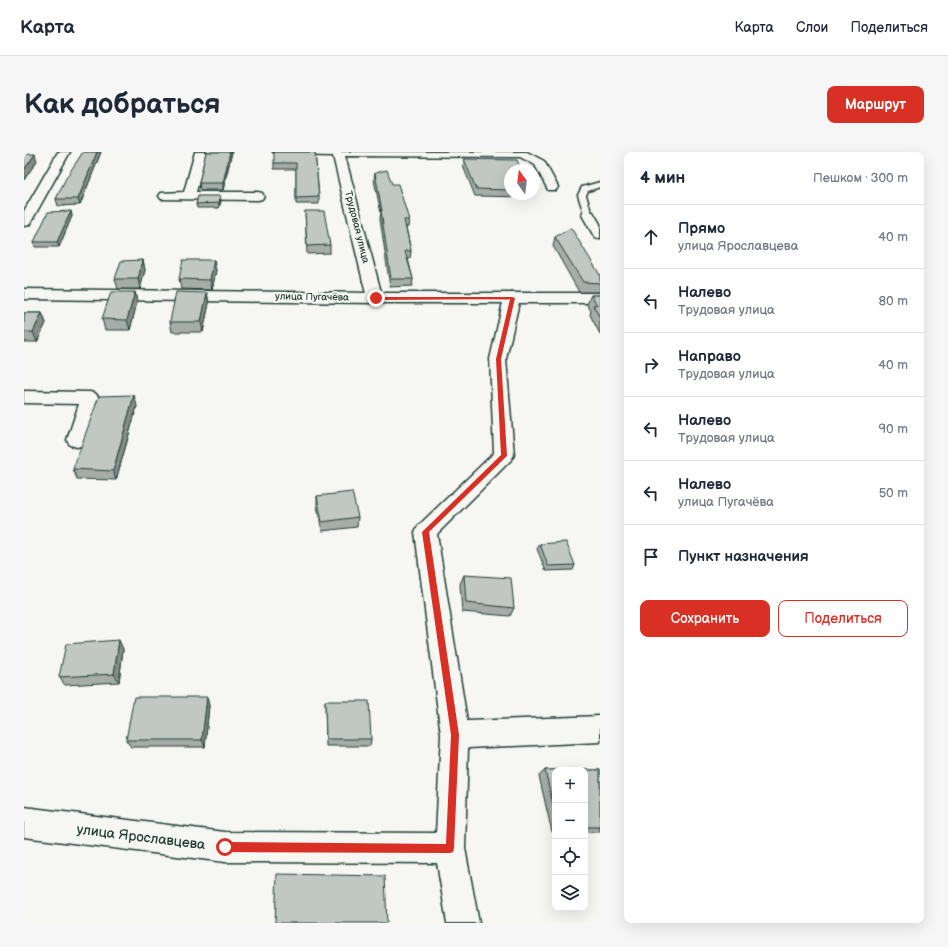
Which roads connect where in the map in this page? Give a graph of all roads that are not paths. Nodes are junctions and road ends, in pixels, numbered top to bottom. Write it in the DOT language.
graph roads {
  1 [pos="64,152"];
  2 [pos="201,152"];
  3 [pos="279,152"];
  4 [pos="338,152"];
  5 [pos="600,184"];
  6 [pos="552,187"];
  7 [pos="165,196"];
  8 [pos="189,196"];
  9 [pos="258,196"];
  10 [pos="588,215"];
  11 [pos="24,222"];
  12 [pos="600,235"];
  13 [pos="24,294"];
  14 [pos="512,298"];
  15 [pos="600,298"];
  16 [pos="377,299"];
  17 [pos="24,397"];
  18 [pos="77,440"];
  19 [pos="600,729"];
  20 [pos="455,735"];
  21 [pos="24,822"];
  22 [pos="450,848"];
  23 [pos="463,923"];
  1 -- 11 [label="street"];
  2 -- 8 [label="street"];
  3 -- 4 [label="street"];
  4 -- 6 [label="street"];
  4 -- 16 [label="street, Трудовая улица"];
  5 -- 10 [label="lane"];
  7 -- 8 [label="street"];
  8 -- 9 [label="street"];
  10 -- 12 [label="street"];
  13 -- 16 [label="street, улица Пугачёва"];
  14 -- 15 [label="street, улица Пугачёва"];
  14 -- 16 [label="street, улица Пугачёва"];
  14 -- 20 [label="street"];
  17 -- 18 [label="street"];
  19 -- 20 [label="street"];
  20 -- 22 [label="street"];
  21 -- 22 [label="street, улица Ярославцева"];
  22 -- 23 [label="street"];
}
